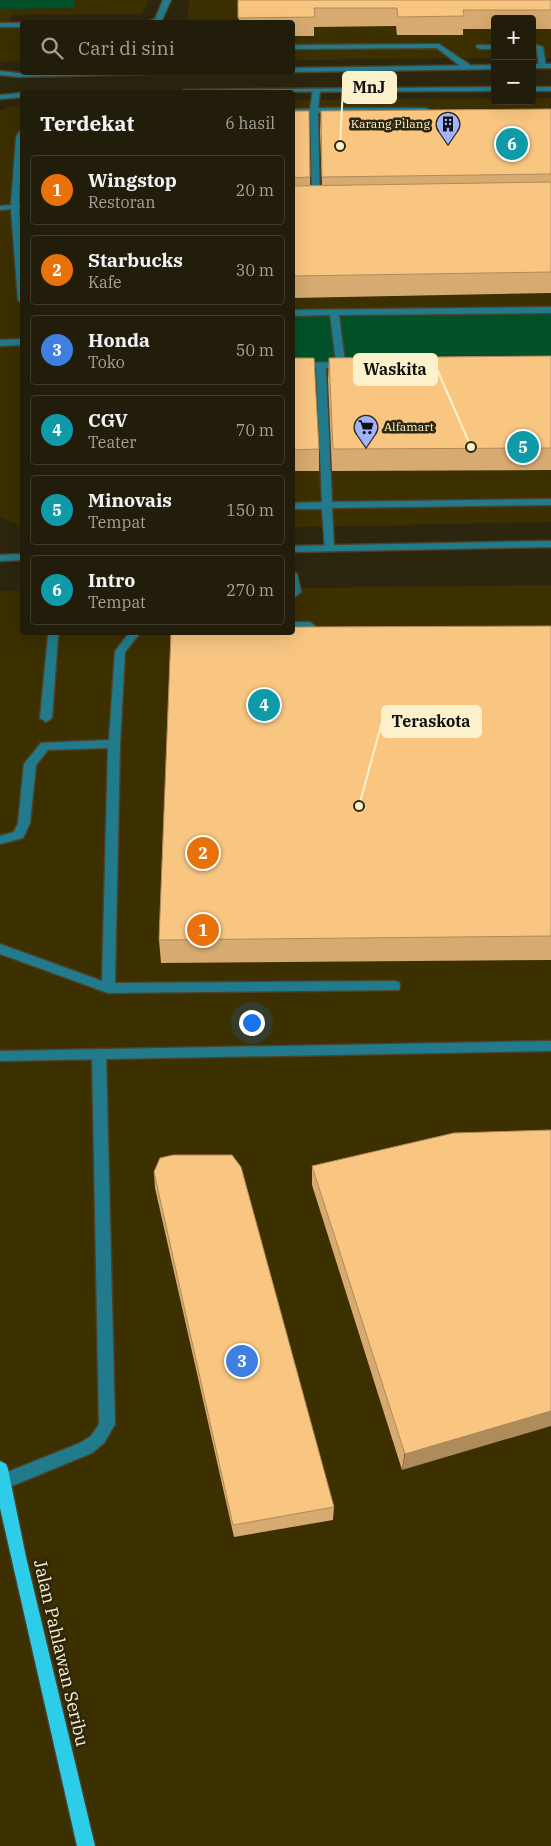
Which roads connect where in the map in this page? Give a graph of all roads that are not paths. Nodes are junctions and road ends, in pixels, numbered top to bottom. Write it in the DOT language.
graph roads {
  1 [pos="167,0"];
  2 [pos="158,20"];
  3 [pos="0,25"];
  4 [pos="20,25"];
  5 [pos="295,47"];
  6 [pos="480,47"];
  7 [pos="491,47"];
  8 [pos="539,47"];
  9 [pos="547,66"];
  10 [pos="466,67"];
  11 [pos="491,67"];
  12 [pos="295,70"];
  13 [pos="0,73"];
  14 [pos="123,75"];
  15 [pos="21,87"];
  16 [pos="491,89"];
  17 [pos="536,89"];
  18 [pos="551,89"];
  19 [pos="295,90"];
  20 [pos="316,90"];
  21 [pos="0,97"];
  22 [pos="433,110"];
  23 [pos="295,111"];
  24 [pos="314,111"];
  25 [pos="20,138"];
  26 [pos="326,202"];
  27 [pos="19,206"];
  28 [pos="0,208"];
  29 [pos="20,237"];
  30 [pos="551,310"];
  31 [pos="334,312"];
  32 [pos="295,313"];
  33 [pos="20,342"];
  34 [pos="0,343"];
  35 [pos="341,365"];
  36 [pos="360,365"];
  37 [pos="295,366"];
  38 [pos="321,366"];
  39 [pos="551,502"];
  40 [pos="326,505"];
  41 [pos="295,506"];
  42 [pos="551,544"];
  43 [pos="328,548"];
  44 [pos="295,549"];
  45 [pos="20,557"];
  46 [pos="0,558"];
  47 [pos="295,626"];
  48 [pos="310,626"];
  49 [pos="54,635"];
  50 [pos="134,635"];
  51 [pos="46,718"];
  52 [pos="114,744"];
  53 [pos="0,840"];
  54 [pos="0,949"];
  55 [pos="394,986"];
  56 [pos="108,988"];
  57 [pos="551,1046"];
  58 [pos="99,1054"];
  59 [pos="0,1056"];
  60 [pos="1,1475"];
  61 [pos="86,1846"];
  1 -- 2 [label="street"];
  3 -- 4 [label="street"];
  5 -- 10 [label="street"];
  6 -- 7 [label="street"];
  8 -- 9 [label="street"];
  10 -- 11 [label="street"];
  10 -- 12 [label="street"];
  13 -- 15 [label="street"];
  14 -- 15 [label="street"];
  15 -- 21 [label="street"];
  16 -- 20 [label="street"];
  17 -- 18 [label="street"];
  19 -- 20 [label="street"];
  20 -- 24 [label="street"];
  22 -- 24 [label="street"];
  23 -- 24 [label="street"];
  24 -- 26 [label="street"];
  25 -- 27 [label="street"];
  27 -- 28 [label="street"];
  27 -- 29 [label="street"];
  30 -- 31 [label="street"];
  31 -- 32 [label="street"];
  31 -- 35 [label="street"];
  33 -- 34 [label="street"];
  35 -- 36 [label="street"];
  35 -- 38 [label="street"];
  37 -- 38 [label="street"];
  38 -- 40 [label="street"];
  39 -- 40 [label="street"];
  40 -- 41 [label="street"];
  40 -- 43 [label="street"];
  42 -- 43 [label="street"];
  43 -- 44 [label="street"];
  45 -- 46 [label="street"];
  47 -- 48 [label="street"];
  49 -- 51 [label="street"];
  50 -- 52 [label="street"];
  52 -- 53 [label="street"];
  52 -- 56 [label="street"];
  54 -- 56 [label="street"];
  55 -- 56 [label="street"];
  57 -- 58 [label="street"];
  58 -- 59 [label="street"];
  58 -- 60 [label="street"];
  60 -- 61 [label="main road, Jalan Pahlawan Seribu"];
}
